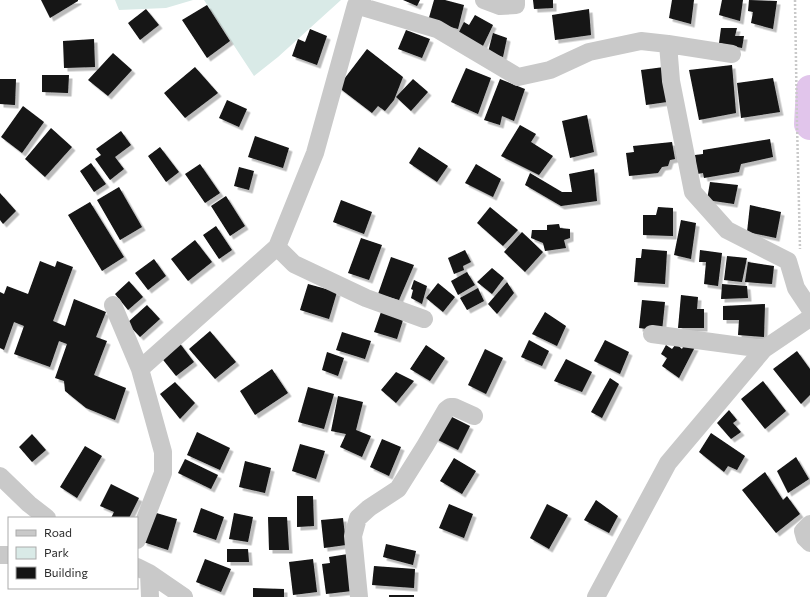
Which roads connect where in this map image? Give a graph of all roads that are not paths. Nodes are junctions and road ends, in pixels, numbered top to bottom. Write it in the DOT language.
graph roads {
  1 [pos="484,0"];
  2 [pos="516,0"];
  3 [pos="359,2"];
  4 [pos="668,44"];
  5 [pos="732,54"];
  6 [pos="277,247"];
  7 [pos="113,304"];
  8 [pos="810,309"];
  9 [pos="424,318"];
  10 [pos="810,318"];
  11 [pos="652,334"];
  12 [pos="764,349"];
  13 [pos="140,369"];
  14 [pos="474,416"];
  15 [pos="0,476"];
  16 [pos="46,517"];
  17 [pos="810,524"];
  18 [pos="138,537"];
  19 [pos="810,543"];
  20 [pos="143,570"];
  21 [pos="150,597"];
  22 [pos="184,597"];
  23 [pos="359,597"];
  24 [pos="596,597"];
  1 -- 2 [label="street"];
  3 -- 4 [label="street"];
  3 -- 6 [label="street"];
  4 -- 5 [label="street"];
  4 -- 8 [label="street"];
  6 -- 9 [label="street"];
  6 -- 13 [label="street"];
  7 -- 13 [label="street"];
  10 -- 12 [label="street"];
  11 -- 12 [label="street"];
  12 -- 24 [label="street"];
  13 -- 18 [label="street"];
  14 -- 23 [label="street"];
  15 -- 16 [label="street"];
  17 -- 19 [label="street"];
  20 -- 21 [label="street"];
  20 -- 22 [label="street"];
}
